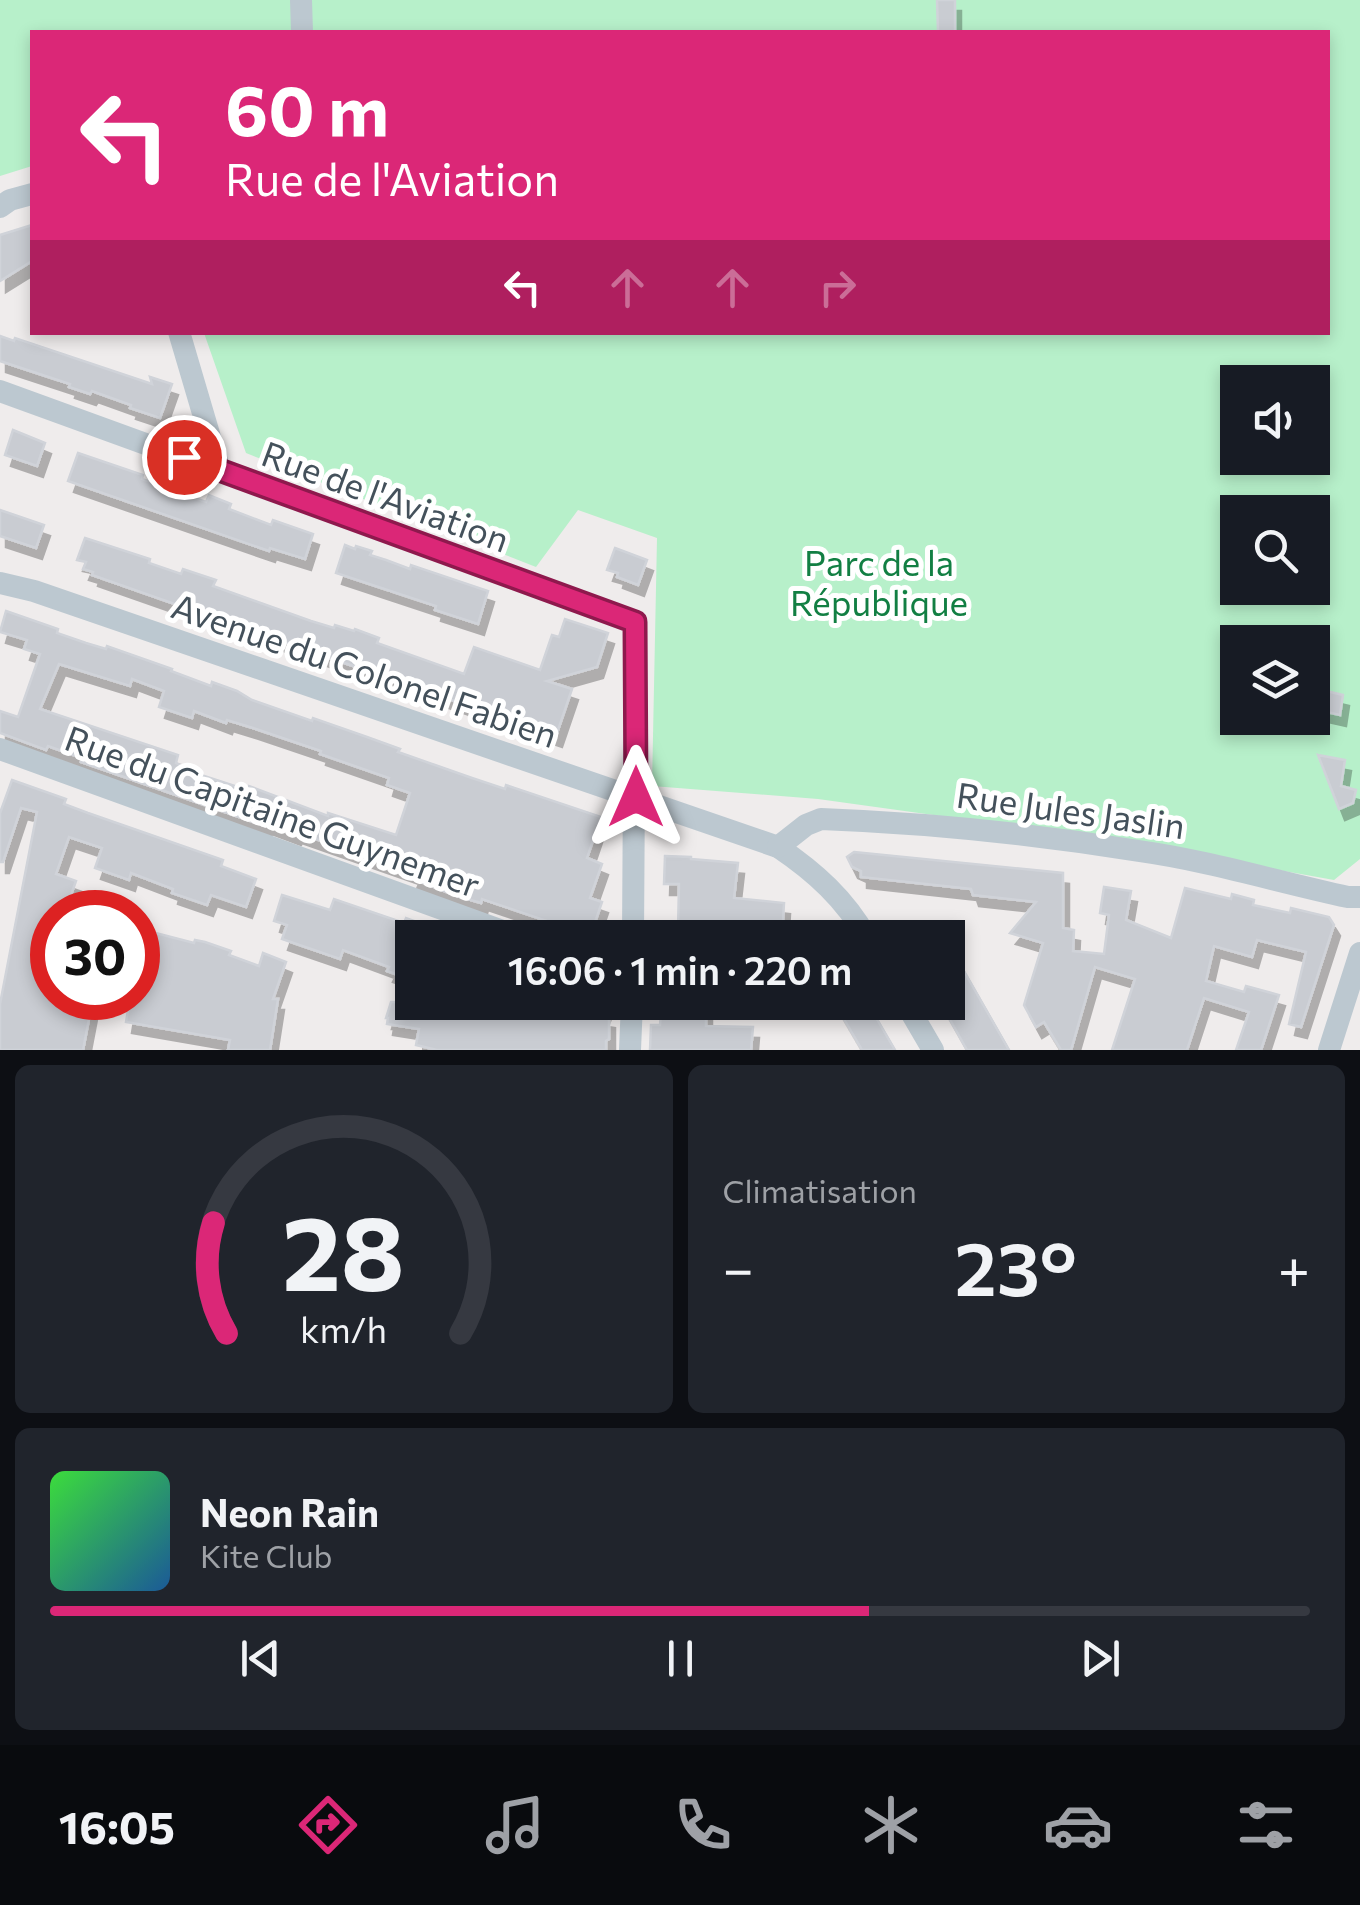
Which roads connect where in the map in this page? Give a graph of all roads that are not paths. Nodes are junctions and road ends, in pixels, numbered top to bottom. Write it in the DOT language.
graph roads {
  1 [pos="301,0"];
  2 [pos="314,0"];
  3 [pos="302,30"];
  4 [pos="314,30"];
  5 [pos="30,182"];
  6 [pos="0,192"];
  7 [pos="30,195"];
  8 [pos="0,207"];
  9 [pos="180,335"];
  10 [pos="0,391"];
  11 [pos="220,470"];
  12 [pos="0,569"];
  13 [pos="0,583"];
  14 [pos="34,592"];
  15 [pos="0,748"];
  16 [pos="636,797"];
  17 [pos="778,847"];
  18 [pos="1360,897"];
  19 [pos="473,920"];
  20 [pos="633,920"];
  21 [pos="857,920"];
  22 [pos="1360,953"];
  23 [pos="631,1020"];
  24 [pos="915,1020"];
  25 [pos="630,1050"];
  26 [pos="932,1050"];
  27 [pos="1329,1050"];
  1 -- 3 [label="street"];
  2 -- 4 [label="street"];
  5 -- 6 [label="street"];
  7 -- 8 [label="street"];
  9 -- 11 [label="street"];
  10 -- 11 [label="street, Rue de l'Aviation"];
  11 -- 16 [label="street, Rue de l'Aviation"];
  12 -- 14 [label="street, Avenue du Colonel Fabien"];
  13 -- 14 [label="street, Avenue du Colonel Fabien"];
  14 -- 16 [label="street, Avenue du Colonel Fabien"];
  15 -- 19 [label="street, Rue du Capitaine Guynemer"];
  16 -- 17 [label="street, Avenue du Colonel Fabien"];
  16 -- 20 [label="street"];
  17 -- 18 [label="street, Rue Jules Jaslin"];
  17 -- 21 [label="street, Avenue du Colonel Fabien"];
  22 -- 27 [label="street"];
  23 -- 25 [label="street"];
  24 -- 26 [label="street"];
}
